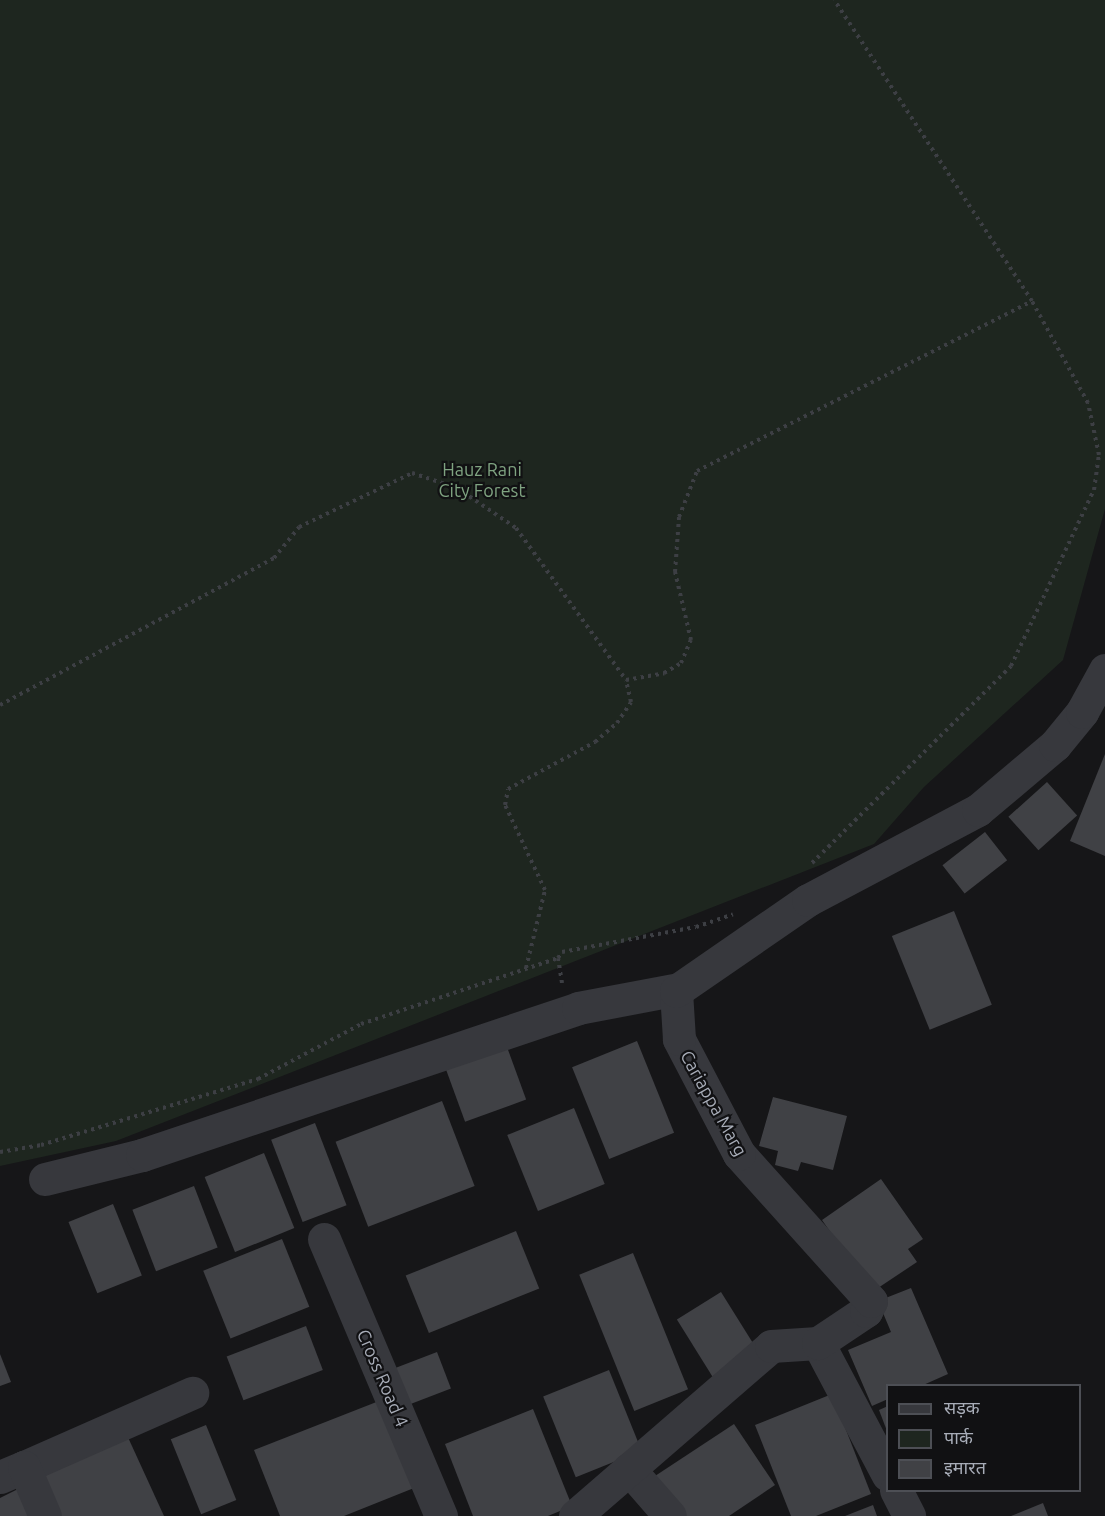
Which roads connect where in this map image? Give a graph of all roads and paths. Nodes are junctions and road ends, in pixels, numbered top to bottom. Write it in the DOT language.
graph roads {
  1 [pos="834,0"];
  2 [pos="1032,301"];
  3 [pos="1105,670"];
  4 [pos="626,680"];
  5 [pos="0,705"];
  6 [pos="802,872"];
  7 [pos="744,910"];
  8 [pos="558,958"];
  9 [pos="526,968"];
  10 [pos="678,989"];
  11 [pos="578,1008"];
  12 [pos="0,1152"];
  13 [pos="45,1179"];
  14 [pos="324,1239"];
  15 [pos="818,1343"];
  16 [pos="192,1393"];
  17 [pos="629,1469"];
  18 [pos="886,1471"];
  19 [pos="18,1476"];
  20 [pos="897,1492"];
  21 [pos="45,1516"];
  22 [pos="441,1516"];
  23 [pos="575,1516"];
  24 [pos="670,1516"];
  25 [pos="909,1516"];
  1 -- 2 [label="path"];
  2 -- 4 [label="path"];
  2 -- 6 [label="path"];
  3 -- 10 [label="street"];
  4 -- 5 [label="path"];
  4 -- 9 [label="path"];
  7 -- 8 [label="path"];
  8 -- 9 [label="path"];
  8 -- 11 [label="path"];
  9 -- 12 [label="path"];
  10 -- 11 [label="street"];
  10 -- 15 [label="street, Cariappa Marg"];
  11 -- 13 [label="street"];
  14 -- 22 [label="street, Cross Road 4"];
  15 -- 17 [label="street"];
  15 -- 18 [label="street"];
  16 -- 19 [label="street"];
  17 -- 23 [label="street"];
  17 -- 24 [label="street"];
  19 -- 21 [label="street"];
  20 -- 25 [label="street"];
}
